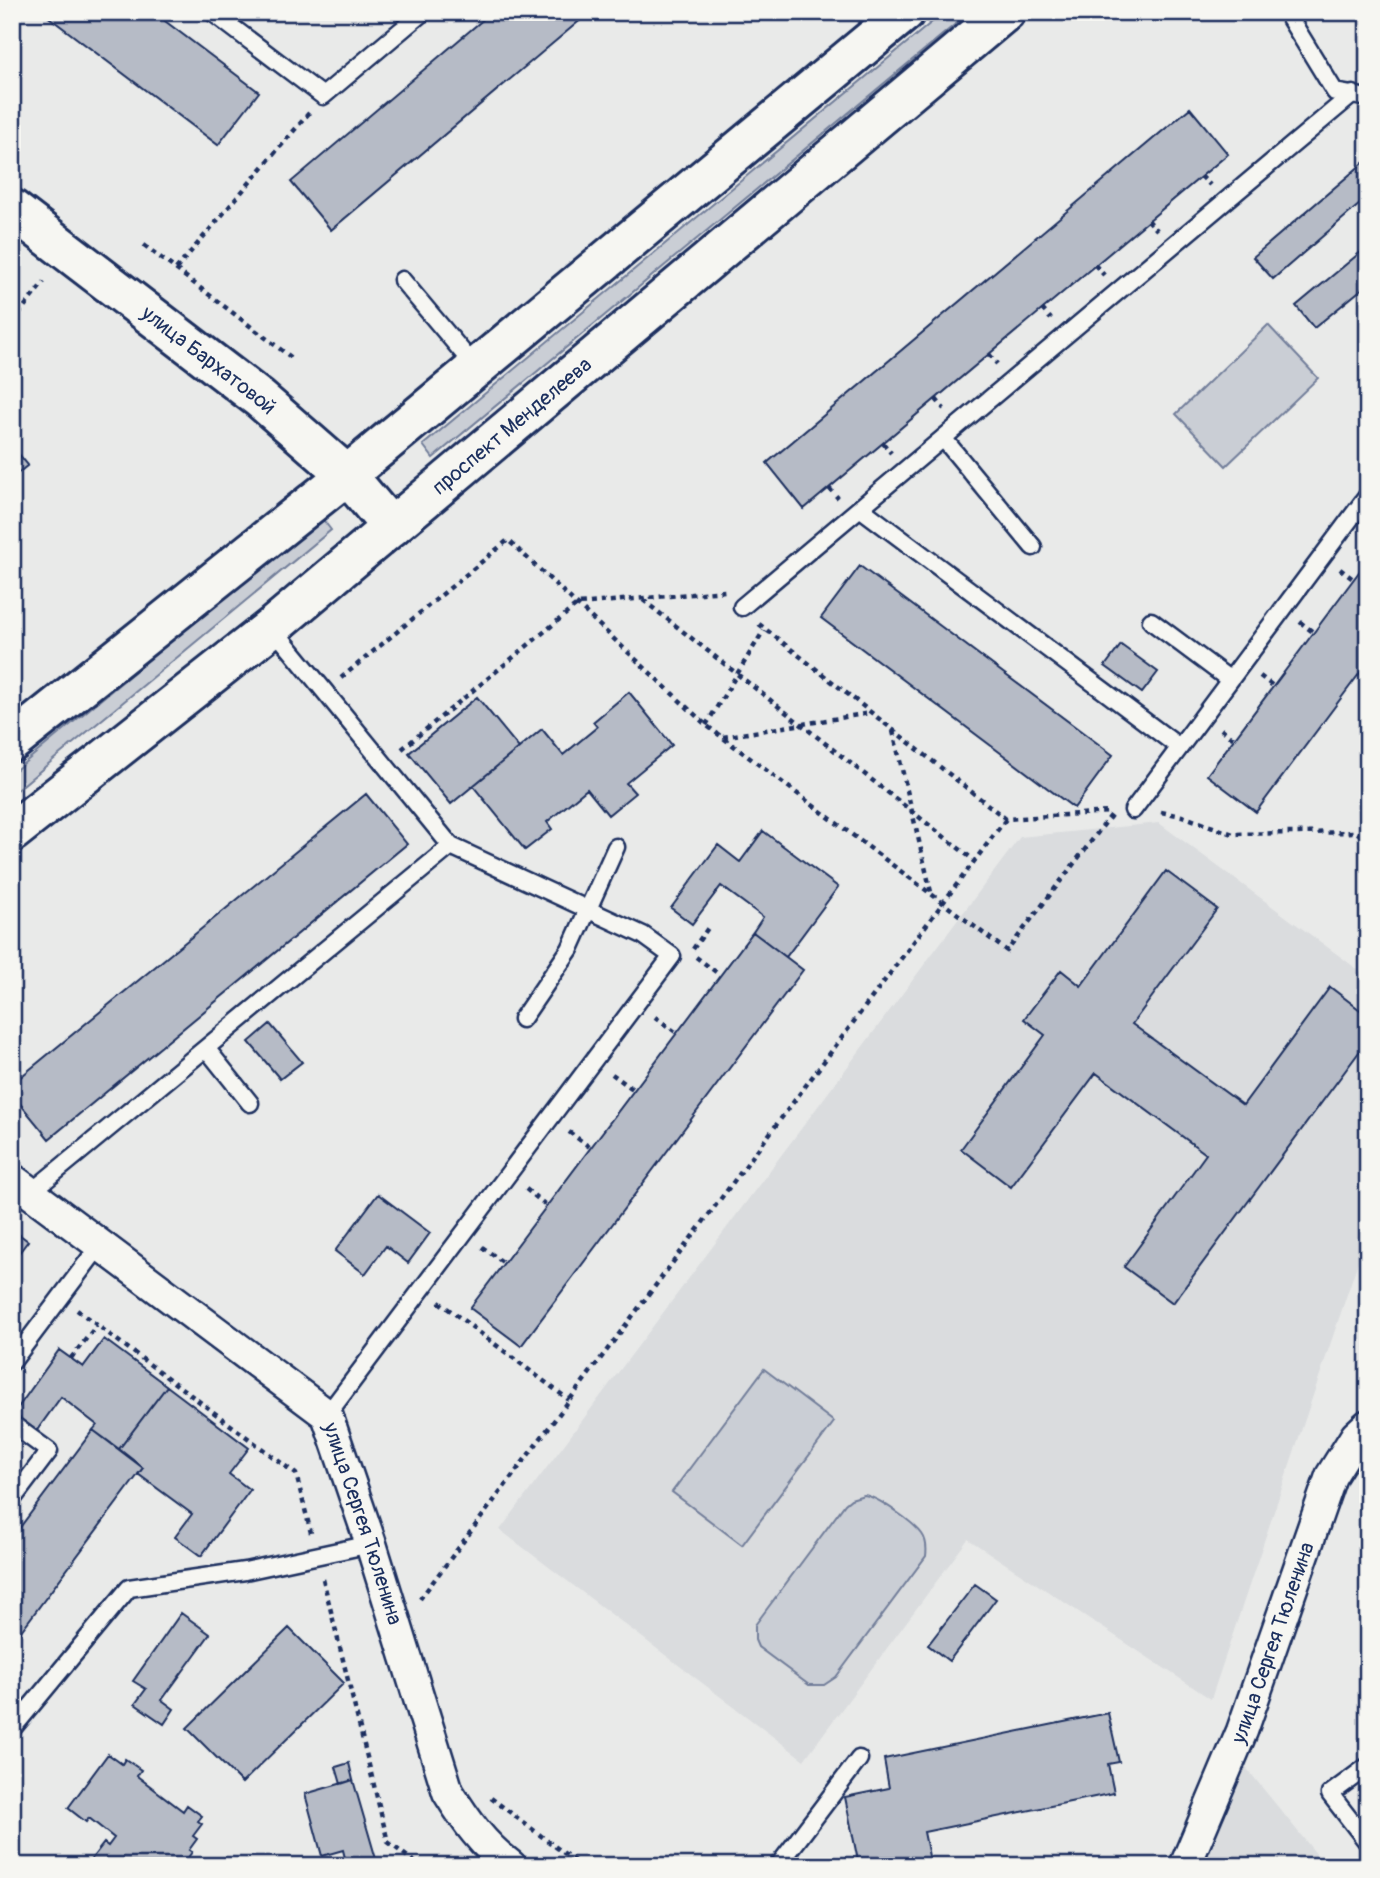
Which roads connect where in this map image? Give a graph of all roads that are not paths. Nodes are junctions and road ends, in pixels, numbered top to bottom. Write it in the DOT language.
graph roads {
  1 [pos="212,12"];
  2 [pos="423,12"];
  3 [pos="905,12"];
  4 [pos="1004,12"];
  5 [pos="1286,12"];
  6 [pos="1361,96"];
  7 [pos="12,209"];
  8 [pos="402,280"];
  9 [pos="476,368"];
  10 [pos="943,438"];
  11 [pos="347,475"];
  12 [pos="1368,495"];
  13 [pos="860,508"];
  14 [pos="391,527"];
  15 [pos="1033,547"];
  16 [pos="742,607"];
  17 [pos="1151,621"];
  18 [pos="272,627"];
  19 [pos="1230,680"];
  20 [pos="12,742"];
  21 [pos="1180,747"];
  22 [pos="1133,810"];
  23 [pos="12,832"];
  24 [pos="451,846"];
  25 [pos="616,848"];
  26 [pos="588,909"];
  27 [pos="522,1019"];
  28 [pos="206,1048"];
  29 [pos="250,1103"];
  30 [pos="21,1186"];
  31 [pos="100,1245"];
  32 [pos="12,1362"];
  33 [pos="327,1415"];
  34 [pos="12,1423"];
  35 [pos="1368,1426"];
  36 [pos="12,1500"];
  37 [pos="371,1544"];
  38 [pos="12,1729"];
  39 [pos="859,1759"];
  40 [pos="1368,1766"];
  41 [pos="1368,1843"];
  42 [pos="511,1866"];
  43 [pos="778,1866"];
  44 [pos="1185,1866"];
  1 -- 2 [label="lane"];
  3 -- 9 [label="main road"];
  4 -- 14 [label="main road, проспект Менделеева"];
  5 -- 6 [label="lane"];
  6 -- 10 [label="lane"];
  7 -- 11 [label="main road, улица Бархатовой"];
  8 -- 9 [label="lane"];
  9 -- 11 [label="main road"];
  10 -- 13 [label="lane"];
  10 -- 15 [label="lane"];
  11 -- 14 [label="main road, улица Бархатовой"];
  11 -- 20 [label="main road"];
  12 -- 19 [label="lane"];
  13 -- 16 [label="lane"];
  13 -- 21 [label="lane"];
  14 -- 18 [label="main road, проспект Менделеева"];
  17 -- 19 [label="lane"];
  18 -- 23 [label="main road, проспект Менделеева"];
  18 -- 24 [label="lane"];
  19 -- 21 [label="lane"];
  21 -- 22 [label="lane"];
  24 -- 26 [label="lane"];
  24 -- 28 [label="lane"];
  25 -- 26 [label="lane"];
  26 -- 27 [label="lane"];
  26 -- 33 [label="lane"];
  28 -- 29 [label="lane"];
  28 -- 30 [label="lane"];
  30 -- 31 [label="street, улица Сергея Тюленина"];
  31 -- 32 [label="lane"];
  31 -- 33 [label="street, улица Сергея Тюленина"];
  33 -- 37 [label="street, улица Сергея Тюленина"];
  34 -- 36 [label="lane"];
  35 -- 44 [label="street, улица Сергея Тюленина"];
  37 -- 38 [label="lane"];
  37 -- 42 [label="street, улица Сергея Тюленина"];
  39 -- 43 [label="lane"];
  40 -- 41 [label="lane"];
}
